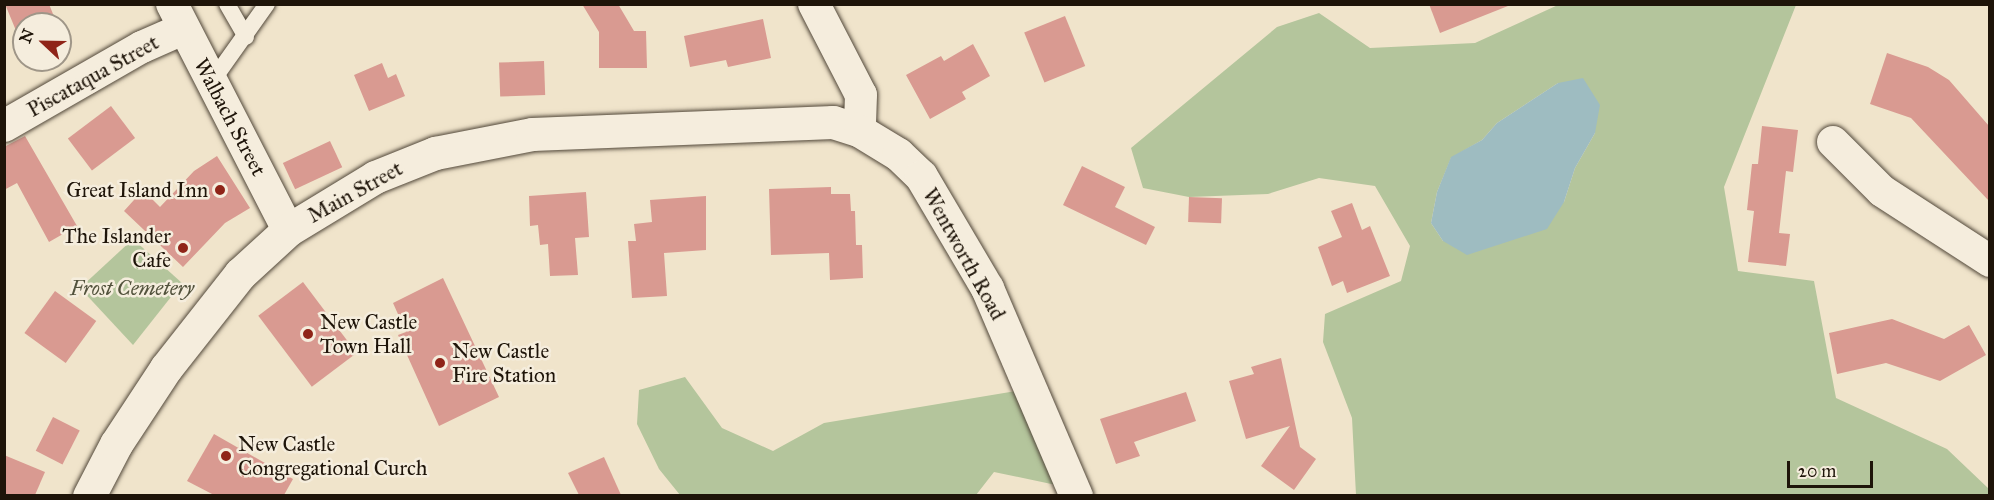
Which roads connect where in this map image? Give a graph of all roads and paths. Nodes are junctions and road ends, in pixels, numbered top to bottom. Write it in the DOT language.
graph roads {
  1 [pos="227,4"];
  2 [pos="267,4"];
  3 [pos="814,4"];
  4 [pos="177,17"];
  5 [pos="246,37"];
  6 [pos="213,80"];
  7 [pos="4,126"];
  8 [pos="860,131"];
  9 [pos="1833,142"];
  10 [pos="288,230"];
  11 [pos="1989,261"];
  12 [pos="89,495"];
  13 [pos="1076,495"];
  1 -- 5 [label="lane"];
  2 -- 5 [label="lane"];
  3 -- 8 [label="street"];
  4 -- 6 [label="street, Walbach Street"];
  4 -- 7 [label="street, Piscataqua Street"];
  5 -- 6 [label="lane"];
  6 -- 10 [label="street, Walbach Street"];
  8 -- 10 [label="main road, Main Street"];
  8 -- 13 [label="main road, Wentworth Road"];
  9 -- 11 [label="street"];
  10 -- 12 [label="main road, Main Street"];
}
